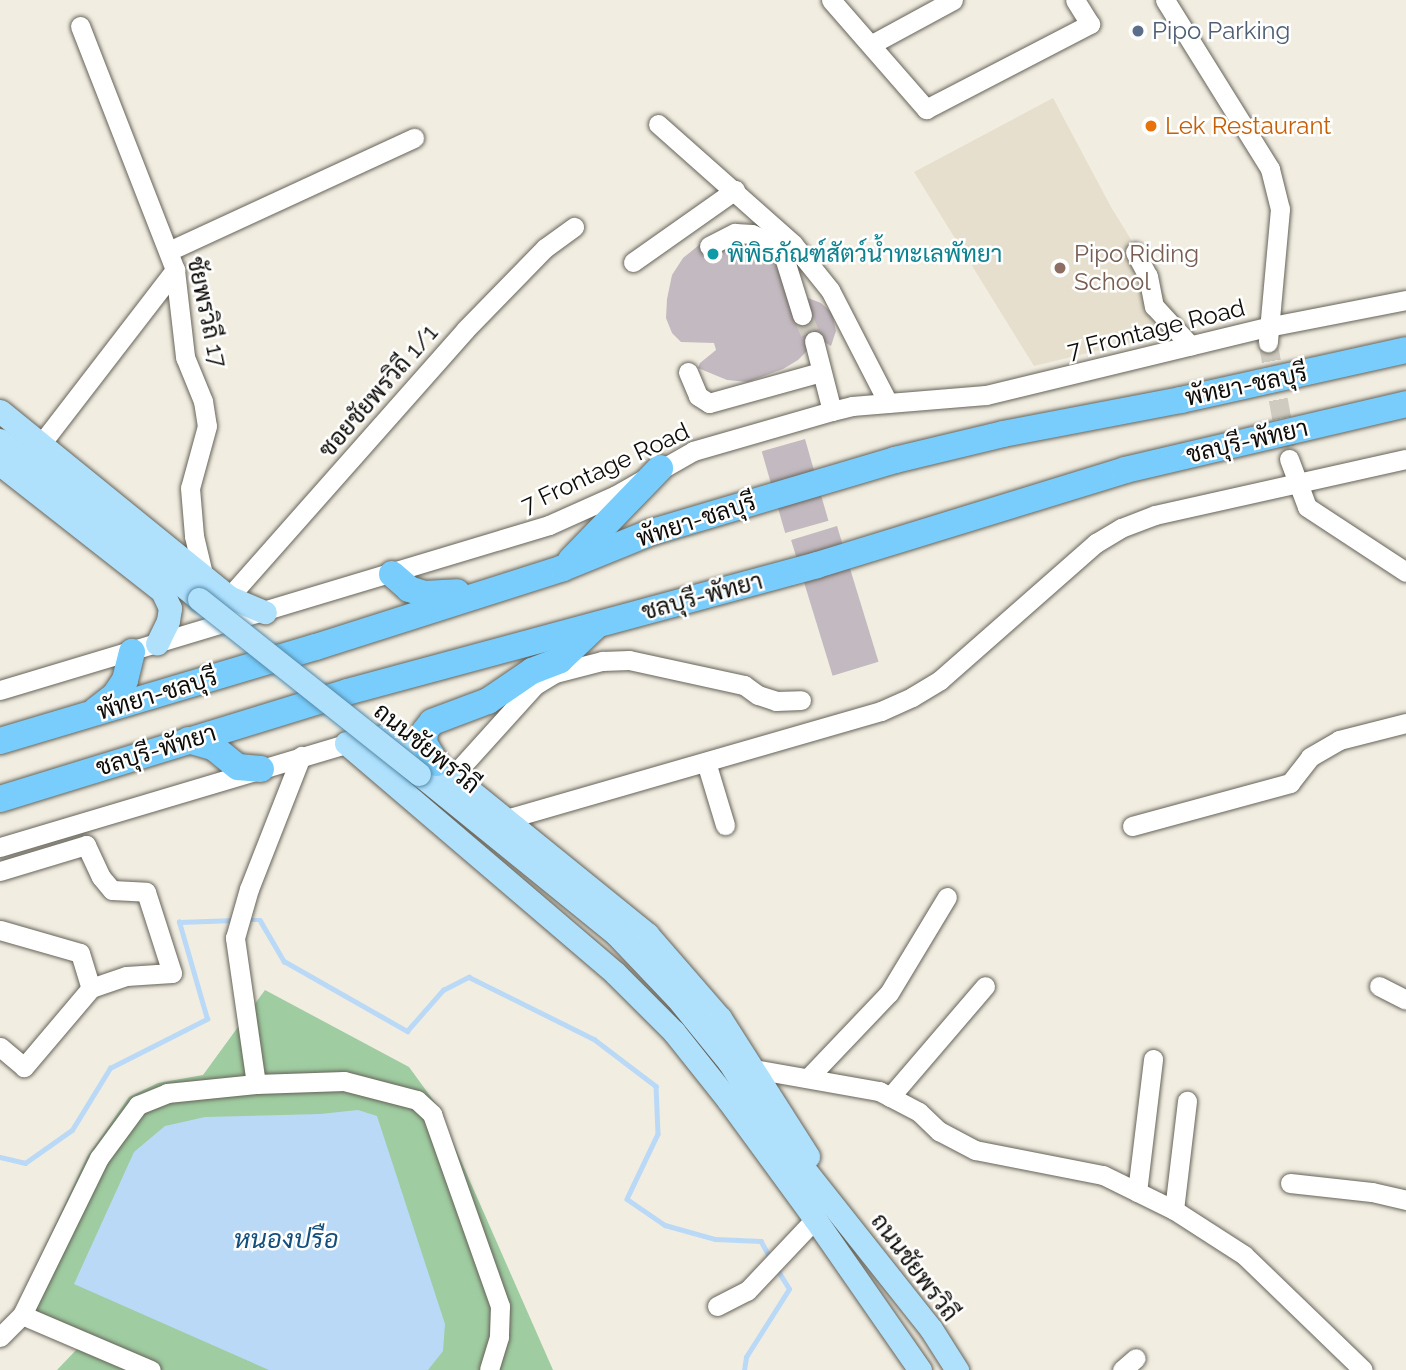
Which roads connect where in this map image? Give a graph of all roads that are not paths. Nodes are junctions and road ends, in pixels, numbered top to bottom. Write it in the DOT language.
graph roads {
  1 [pos="831,0"];
  2 [pos="953,0"];
  3 [pos="1074,0"];
  4 [pos="1165,0"];
  5 [pos="80,26"];
  6 [pos="872,44"];
  7 [pos="658,124"];
  8 [pos="414,138"];
  9 [pos="735,190"];
  10 [pos="573,227"];
  11 [pos="709,247"];
  12 [pos="788,249"];
  13 [pos="169,251"];
  14 [pos="1135,252"];
  15 [pos="634,262"];
  16 [pos="175,270"];
  17 [pos="1406,300"];
  18 [pos="802,316"];
  19 [pos="1268,335"];
  20 [pos="814,341"];
  21 [pos="1191,346"];
  22 [pos="1406,350"];
  23 [pos="688,372"];
  24 [pos="821,372"];
  25 [pos="888,403"];
  26 [pos="1406,404"];
  27 [pos="0,411"];
  28 [pos="832,411"];
  29 [pos="0,440"];
  30 [pos="41,444"];
  31 [pos="1289,459"];
  32 [pos="1406,459"];
  33 [pos="0,464"];
  34 [pos="660,468"];
  35 [pos="1298,482"];
  36 [pos="1403,566"];
  37 [pos="563,569"];
  38 [pos="392,574"];
  39 [pos="202,589"];
  40 [pos="494,590"];
  41 [pos="162,591"];
  42 [pos="229,597"];
  43 [pos="265,612"];
  44 [pos="598,623"];
  45 [pos="157,644"];
  46 [pos="132,652"];
  47 [pos="0,690"];
  48 [pos="801,700"];
  49 [pos="92,713"];
  50 [pos="1406,723"];
  51 [pos="385,735"];
  52 [pos="188,740"];
  53 [pos="0,741"];
  54 [pos="346,743"];
  55 [pos="302,756"];
  56 [pos="706,762"];
  57 [pos="261,769"];
  58 [pos="435,772"];
  59 [pos="0,799"];
  60 [pos="503,820"];
  61 [pos="725,825"];
  62 [pos="1132,826"];
  63 [pos="0,847"];
  64 [pos="0,871"];
  65 [pos="947,897"];
  66 [pos="0,930"];
  67 [pos="985,986"];
  68 [pos="1379,986"];
  69 [pos="91,988"];
  70 [pos="1406,1000"];
  71 [pos="0,1047"];
  72 [pos="1153,1059"];
  73 [pos="754,1069"];
  74 [pos="808,1077"];
  75 [pos="256,1084"];
  76 [pos="890,1097"];
  77 [pos="1187,1101"];
  78 [pos="779,1138"];
  79 [pos="1290,1183"];
  80 [pos="1137,1192"];
  81 [pos="830,1197"];
  82 [pos="1406,1200"];
  83 [pos="1174,1210"];
  84 [pos="815,1219"];
  85 [pos="717,1306"];
  86 [pos="22,1315"];
  87 [pos="931,1329"];
  88 [pos="0,1337"];
  89 [pos="901,1345"];
  90 [pos="1360,1369"];
  91 [pos="151,1370"];
  92 [pos="490,1370"];
  93 [pos="920,1370"];
  94 [pos="957,1370"];
  1 -- 6 [label="street"];
  2 -- 6 [label="street"];
  3 -- 6 [label="street"];
  4 -- 19 [label="street"];
  5 -- 13 [label="street, ชัยพรวิถี 17"];
  7 -- 9 [label="street"];
  8 -- 13 [label="street"];
  9 -- 12 [label="street"];
  9 -- 15 [label="street"];
  10 -- 42 [label="street, ซอยชัยพรวิถี 1/1"];
  11 -- 12 [label="street"];
  12 -- 18 [label="street"];
  12 -- 25 [label="street"];
  13 -- 16 [label="street, ชัยพรวิถี 17"];
  14 -- 21 [label="street"];
  16 -- 30 [label="street"];
  16 -- 39 [label="street, ชัยพรวิถี 17"];
  17 -- 19 [label="street, 7 Frontage Road"];
  19 -- 21 [label="street, 7 Frontage Road"];
  20 -- 24 [label="street"];
  21 -- 25 [label="street, 7 Frontage Road"];
  22 -- 37 [label="highway, พัทยา-ชลบุรี"];
  23 -- 24 [label="street"];
  24 -- 28 [label="street"];
  25 -- 28 [label="street, 7 Frontage Road"];
  26 -- 44 [label="highway, ชลบุรี-พัทยา"];
  27 -- 30 [label="main road, ถนนชัยพรวิถี"];
  28 -- 34 [label="street, 7 Frontage Road"];
  29 -- 39 [label="main road, ถนนชัยพรวิถี"];
  30 -- 39 [label="main road, ถนนชัยพรวิถี"];
  31 -- 35 [label="street"];
  32 -- 35 [label="street"];
  33 -- 41 [label="main road"];
  34 -- 37 [label="highway"];
  34 -- 38 [label="street, 7 Frontage Road"];
  35 -- 36 [label="street"];
  35 -- 56 [label="street"];
  37 -- 40 [label="highway, พัทยา-ชลบุรี"];
  38 -- 40 [label="highway"];
  38 -- 43 [label="street, 7 Frontage Road"];
  39 -- 41 [label="main road"];
  39 -- 42 [label="main road, ถนนชัยพรวิถี"];
  39 -- 58 [label="main road, ถนนชัยพรวิถี, bridge"];
  40 -- 49 [label="highway, พัทยา-ชลบุรี"];
  41 -- 45 [label="main road"];
  42 -- 43 [label="main road, ถนนชัยพรวิถี"];
  43 -- 45 [label="street, 7 Frontage Road"];
  44 -- 52 [label="highway, ชลบุรี-พัทยา"];
  44 -- 58 [label="highway"];
  45 -- 46 [label="street, 7 Frontage Road"];
  46 -- 47 [label="street, 7 Frontage Road"];
  46 -- 49 [label="highway"];
  48 -- 58 [label="street"];
  49 -- 53 [label="highway, พัทยา-ชลบุรี"];
  50 -- 62 [label="street"];
  51 -- 54 [label="street"];
  51 -- 58 [label="main road, ถนนชัยพรวิถี"];
  52 -- 57 [label="highway"];
  52 -- 59 [label="highway, ชลบุรี-พัทยา"];
  54 -- 55 [label="street"];
  54 -- 84 [label="main road, ถนนชัยพรวิถี"];
  55 -- 57 [label="street"];
  55 -- 75 [label="street"];
  56 -- 60 [label="street"];
  56 -- 61 [label="street"];
  57 -- 63 [label="street"];
  58 -- 60 [label="main road, ถนนชัยพรวิถี"];
  58 -- 78 [label="main road, ถนนชัยพรวิถี"];
  60 -- 73 [label="main road, ถนนชัยพรวิถี"];
  64 -- 69 [label="street"];
  65 -- 74 [label="street"];
  66 -- 69 [label="street"];
  67 -- 76 [label="street"];
  68 -- 70 [label="street"];
  69 -- 71 [label="street"];
  72 -- 80 [label="street"];
  73 -- 74 [label="street"];
  73 -- 81 [label="main road, ถนนชัยพรวิถี"];
  74 -- 76 [label="street"];
  75 -- 86 [label="street"];
  75 -- 92 [label="street"];
  76 -- 80 [label="street"];
  77 -- 83 [label="street"];
  78 -- 81 [label="main road, ถนนชัยพรวิถี"];
  78 -- 84 [label="main road, ถนนชัยพรวิถี"];
  79 -- 82 [label="street"];
  80 -- 83 [label="street"];
  81 -- 87 [label="main road, ถนนชัยพรวิถี"];
  83 -- 90 [label="street"];
  84 -- 85 [label="street"];
  84 -- 89 [label="main road, ถนนชัยพรวิถี"];
  86 -- 88 [label="street"];
  86 -- 91 [label="street"];
  87 -- 89 [label="main road"];
  87 -- 94 [label="main road, ถนนชัยพรวิถี"];
  89 -- 93 [label="main road, ถนนชัยพรวิถี"];
}
